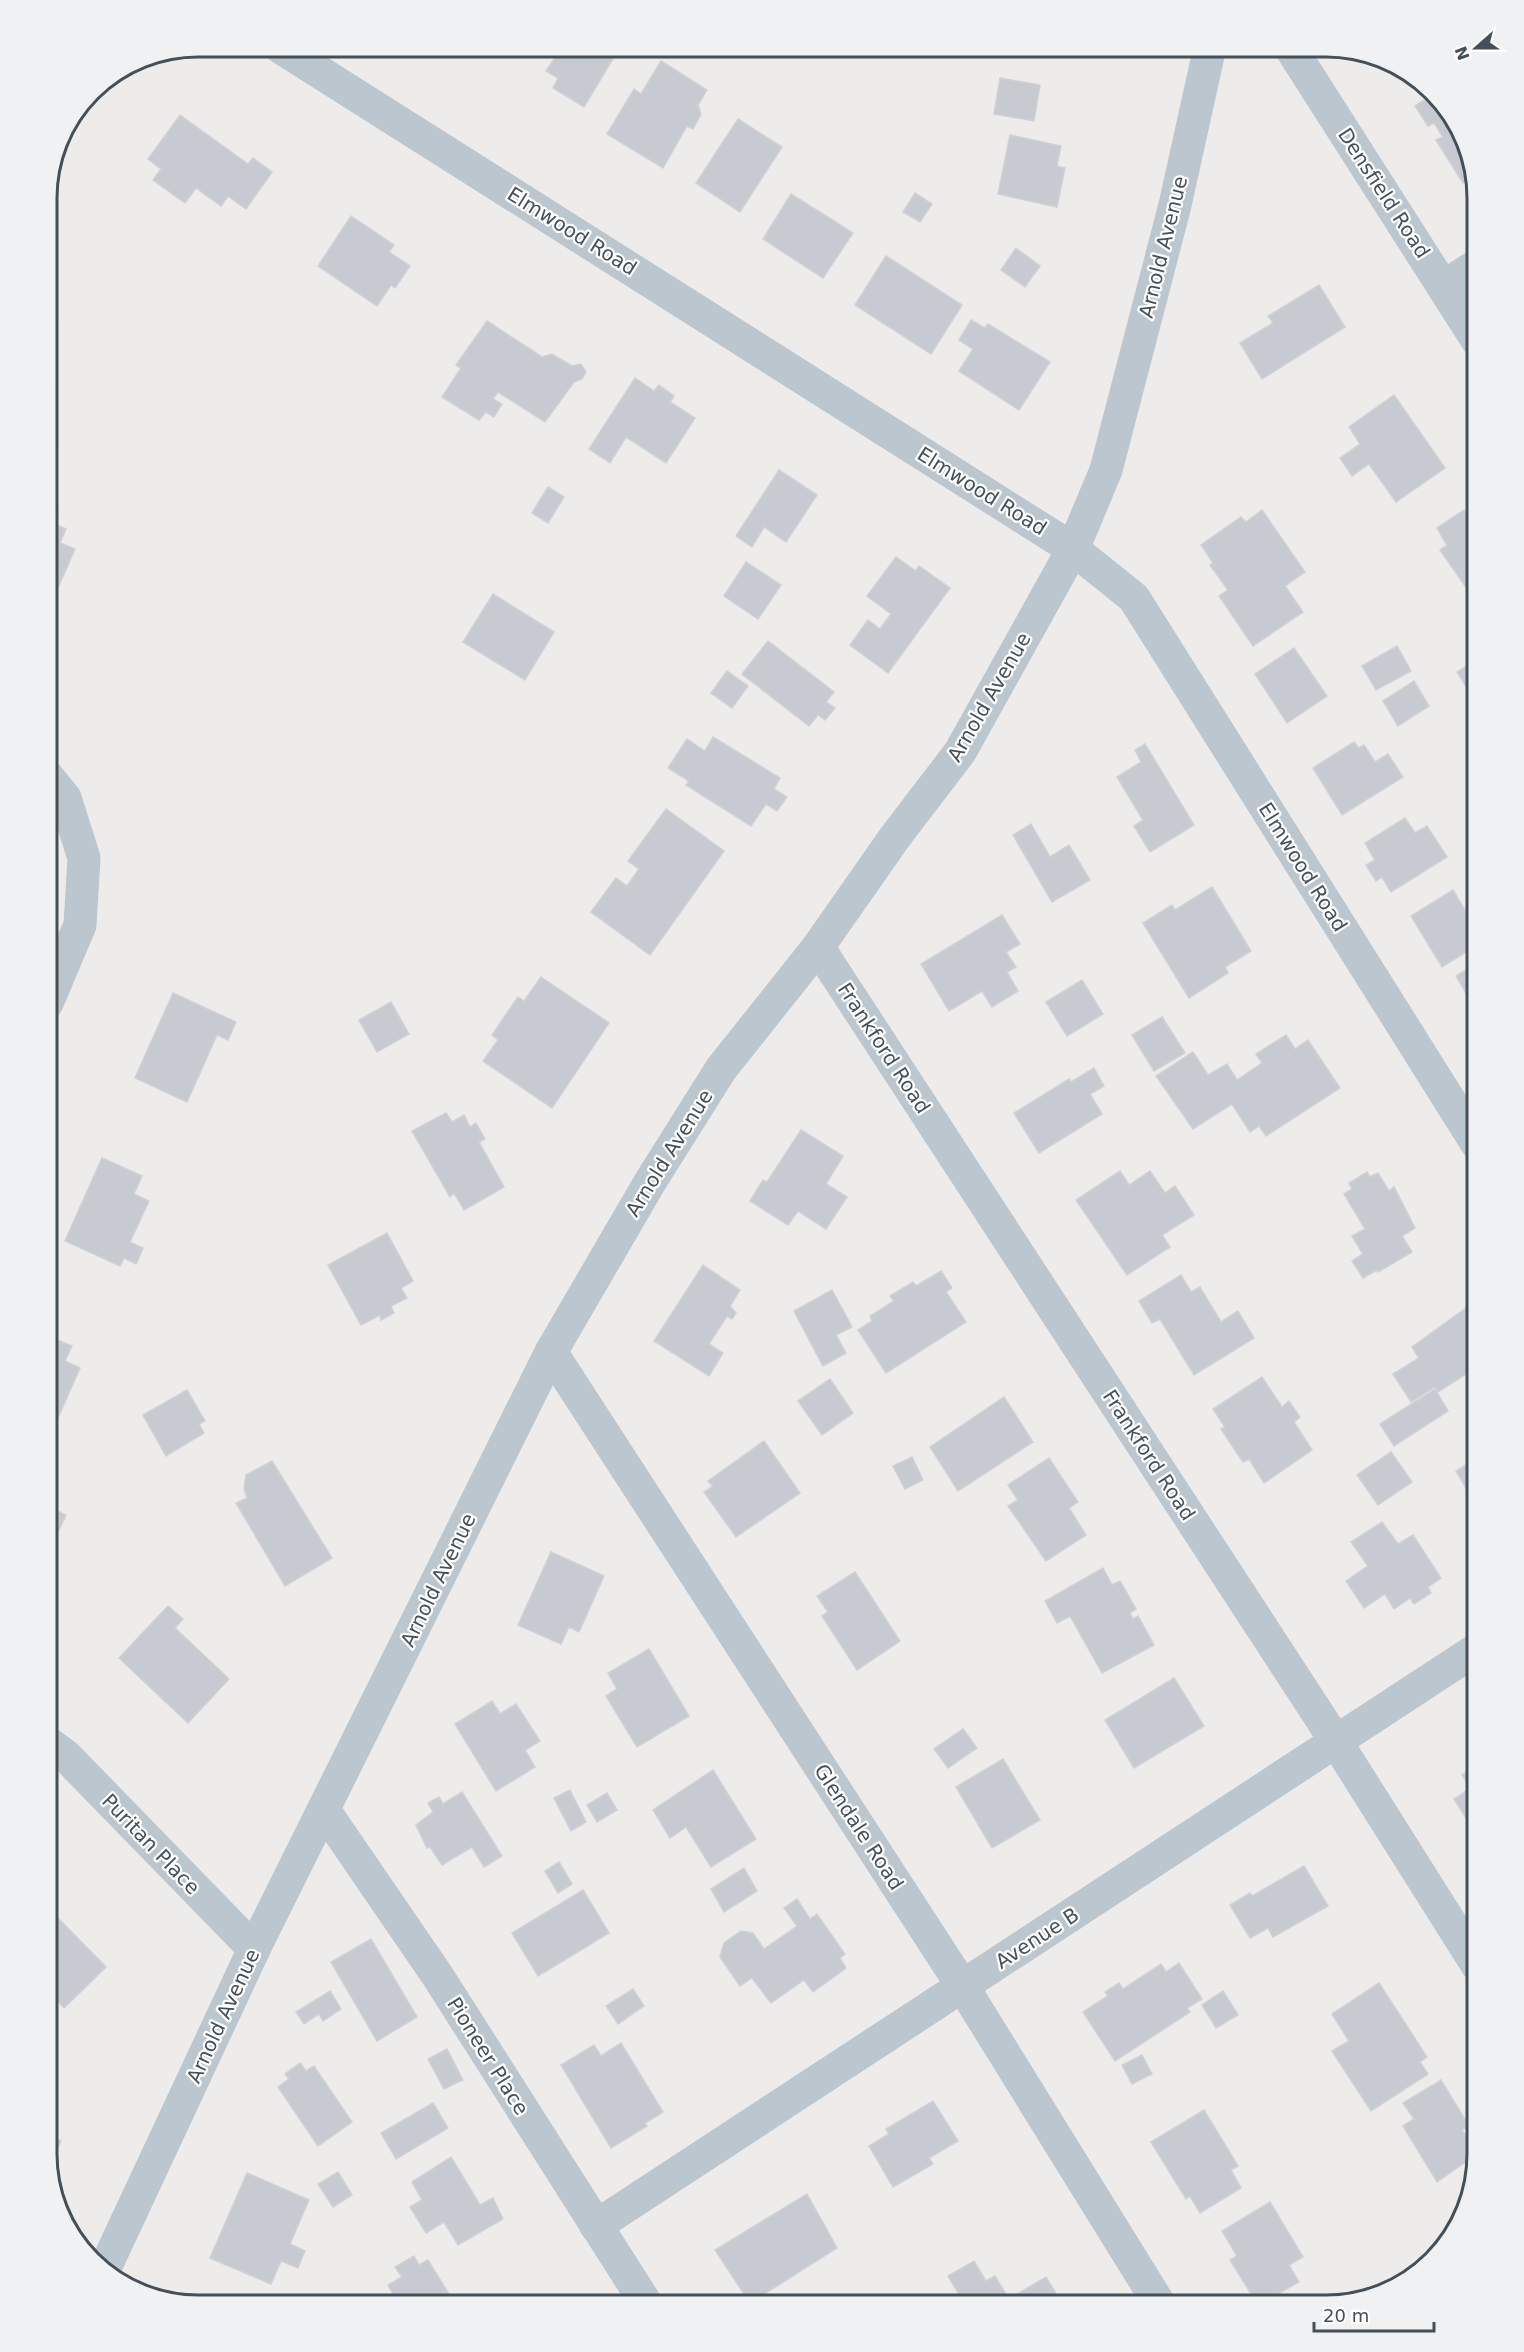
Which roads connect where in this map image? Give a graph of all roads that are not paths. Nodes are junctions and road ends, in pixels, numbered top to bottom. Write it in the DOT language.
graph roads {
  1 [pos="298,57"];
  2 [pos="1208,57"];
  3 [pos="1296,57"];
  4 [pos="1467,271"];
  5 [pos="1443,287"];
  6 [pos="1467,323"];
  7 [pos="1073,549"];
  8 [pos="57,788"];
  9 [pos="818,947"];
  10 [pos="57,979"];
  11 [pos="1467,1127"];
  12 [pos="551,1352"];
  13 [pos="1467,1656"];
  14 [pos="1337,1743"];
  15 [pos="57,1750"];
  16 [pos="324,1810"];
  17 [pos="1467,1948"];
  18 [pos="254,1949"];
  19 [pos="963,1987"];
  20 [pos="596,2226"];
  21 [pos="108,2262"];
  22 [pos="641,2295"];
  23 [pos="1153,2295"];
  1 -- 7 [label="street, Elmwood Road"];
  2 -- 7 [label="street, Arnold Avenue"];
  3 -- 5 [label="street, Densfield Road"];
  4 -- 5 [label="street"];
  5 -- 6 [label="street, Densfield Road"];
  7 -- 9 [label="street, Arnold Avenue"];
  7 -- 11 [label="street, Elmwood Road"];
  8 -- 10 [label="street"];
  9 -- 12 [label="street, Arnold Avenue"];
  9 -- 14 [label="street, Frankford Road"];
  12 -- 16 [label="street, Arnold Avenue"];
  12 -- 19 [label="street, Glendale Road"];
  13 -- 14 [label="street, Avenue B"];
  14 -- 17 [label="street, Frankford Road"];
  14 -- 19 [label="street, Avenue B"];
  15 -- 18 [label="street, Puritan Place"];
  16 -- 18 [label="street, Arnold Avenue"];
  16 -- 20 [label="street, Pioneer Place"];
  18 -- 21 [label="street, Arnold Avenue"];
  19 -- 20 [label="street, Avenue B"];
  19 -- 23 [label="street, Glendale Road"];
  20 -- 22 [label="street, Pioneer Place"];
}
